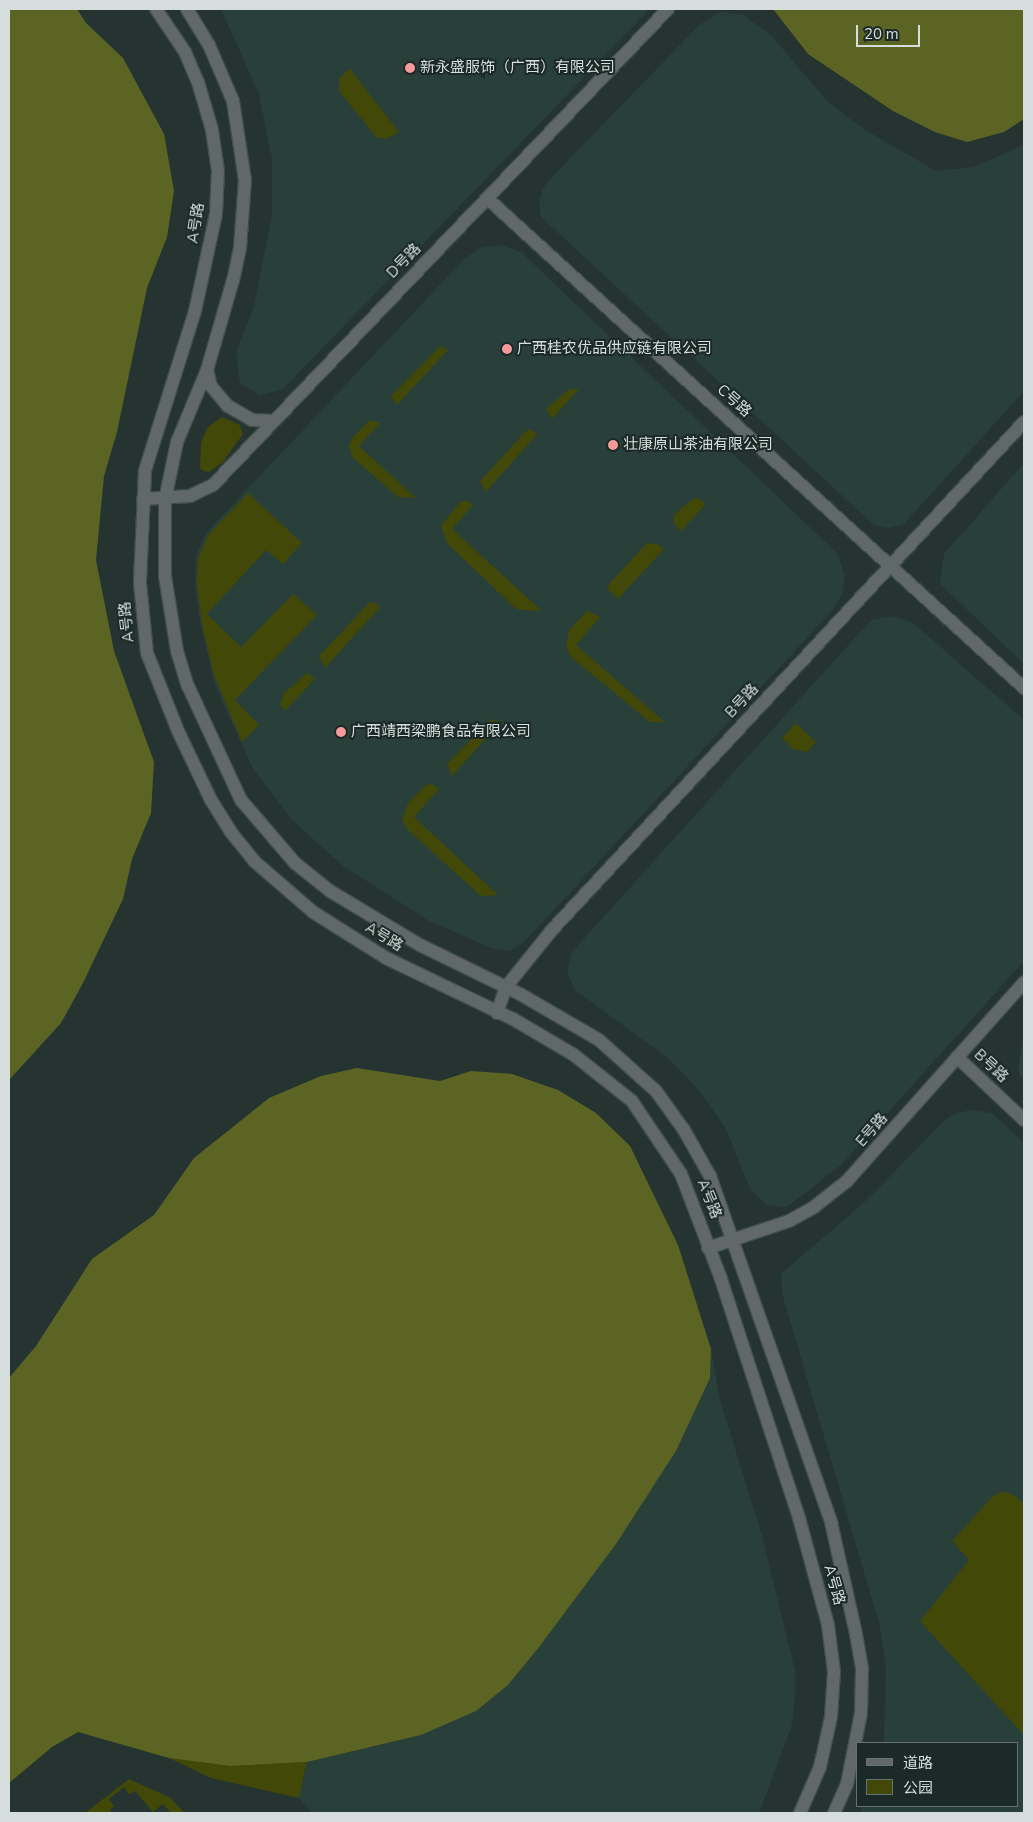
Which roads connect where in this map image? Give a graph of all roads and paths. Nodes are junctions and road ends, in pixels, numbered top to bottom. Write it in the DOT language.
graph roads {
  1 [pos="156,9"];
  2 [pos="187,9"];
  3 [pos="668,9"];
  4 [pos="488,199"];
  5 [pos="208,370"];
  6 [pos="273,421"];
  7 [pos="1024,422"];
  8 [pos="143,499"];
  9 [pos="166,500"];
  10 [pos="890,566"];
  11 [pos="1024,688"];
  12 [pos="1024,982"];
  13 [pos="506,987"];
  14 [pos="497,1012"];
  15 [pos="957,1057"];
  16 [pos="1024,1120"];
  17 [pos="733,1242"];
  18 [pos="708,1248"];
  19 [pos="800,1813"];
  20 [pos="834,1813"];
  1 -- 8 [label="street, A号路"];
  2 -- 5 [label="street, A号路"];
  3 -- 4 [label="street, D号路"];
  4 -- 6 [label="street, D号路"];
  4 -- 10 [label="street, C号路"];
  5 -- 6 [label="street"];
  5 -- 9 [label="street, A号路"];
  6 -- 9 [label="street, D号路"];
  7 -- 10 [label="street, B号路"];
  8 -- 9 [label="street, D号路"];
  8 -- 14 [label="street, A号路"];
  9 -- 13 [label="street, A号路"];
  10 -- 11 [label="street, C号路"];
  10 -- 13 [label="street, B号路"];
  12 -- 15 [label="street, E号路"];
  13 -- 14 [label="street, B号路"];
  13 -- 17 [label="street, A号路"];
  14 -- 18 [label="street, A号路"];
  15 -- 16 [label="street, B号路"];
  15 -- 17 [label="street, E号路"];
  17 -- 18 [label="street, E号路"];
  17 -- 20 [label="street, A号路"];
  18 -- 19 [label="street, A号路"];
}
